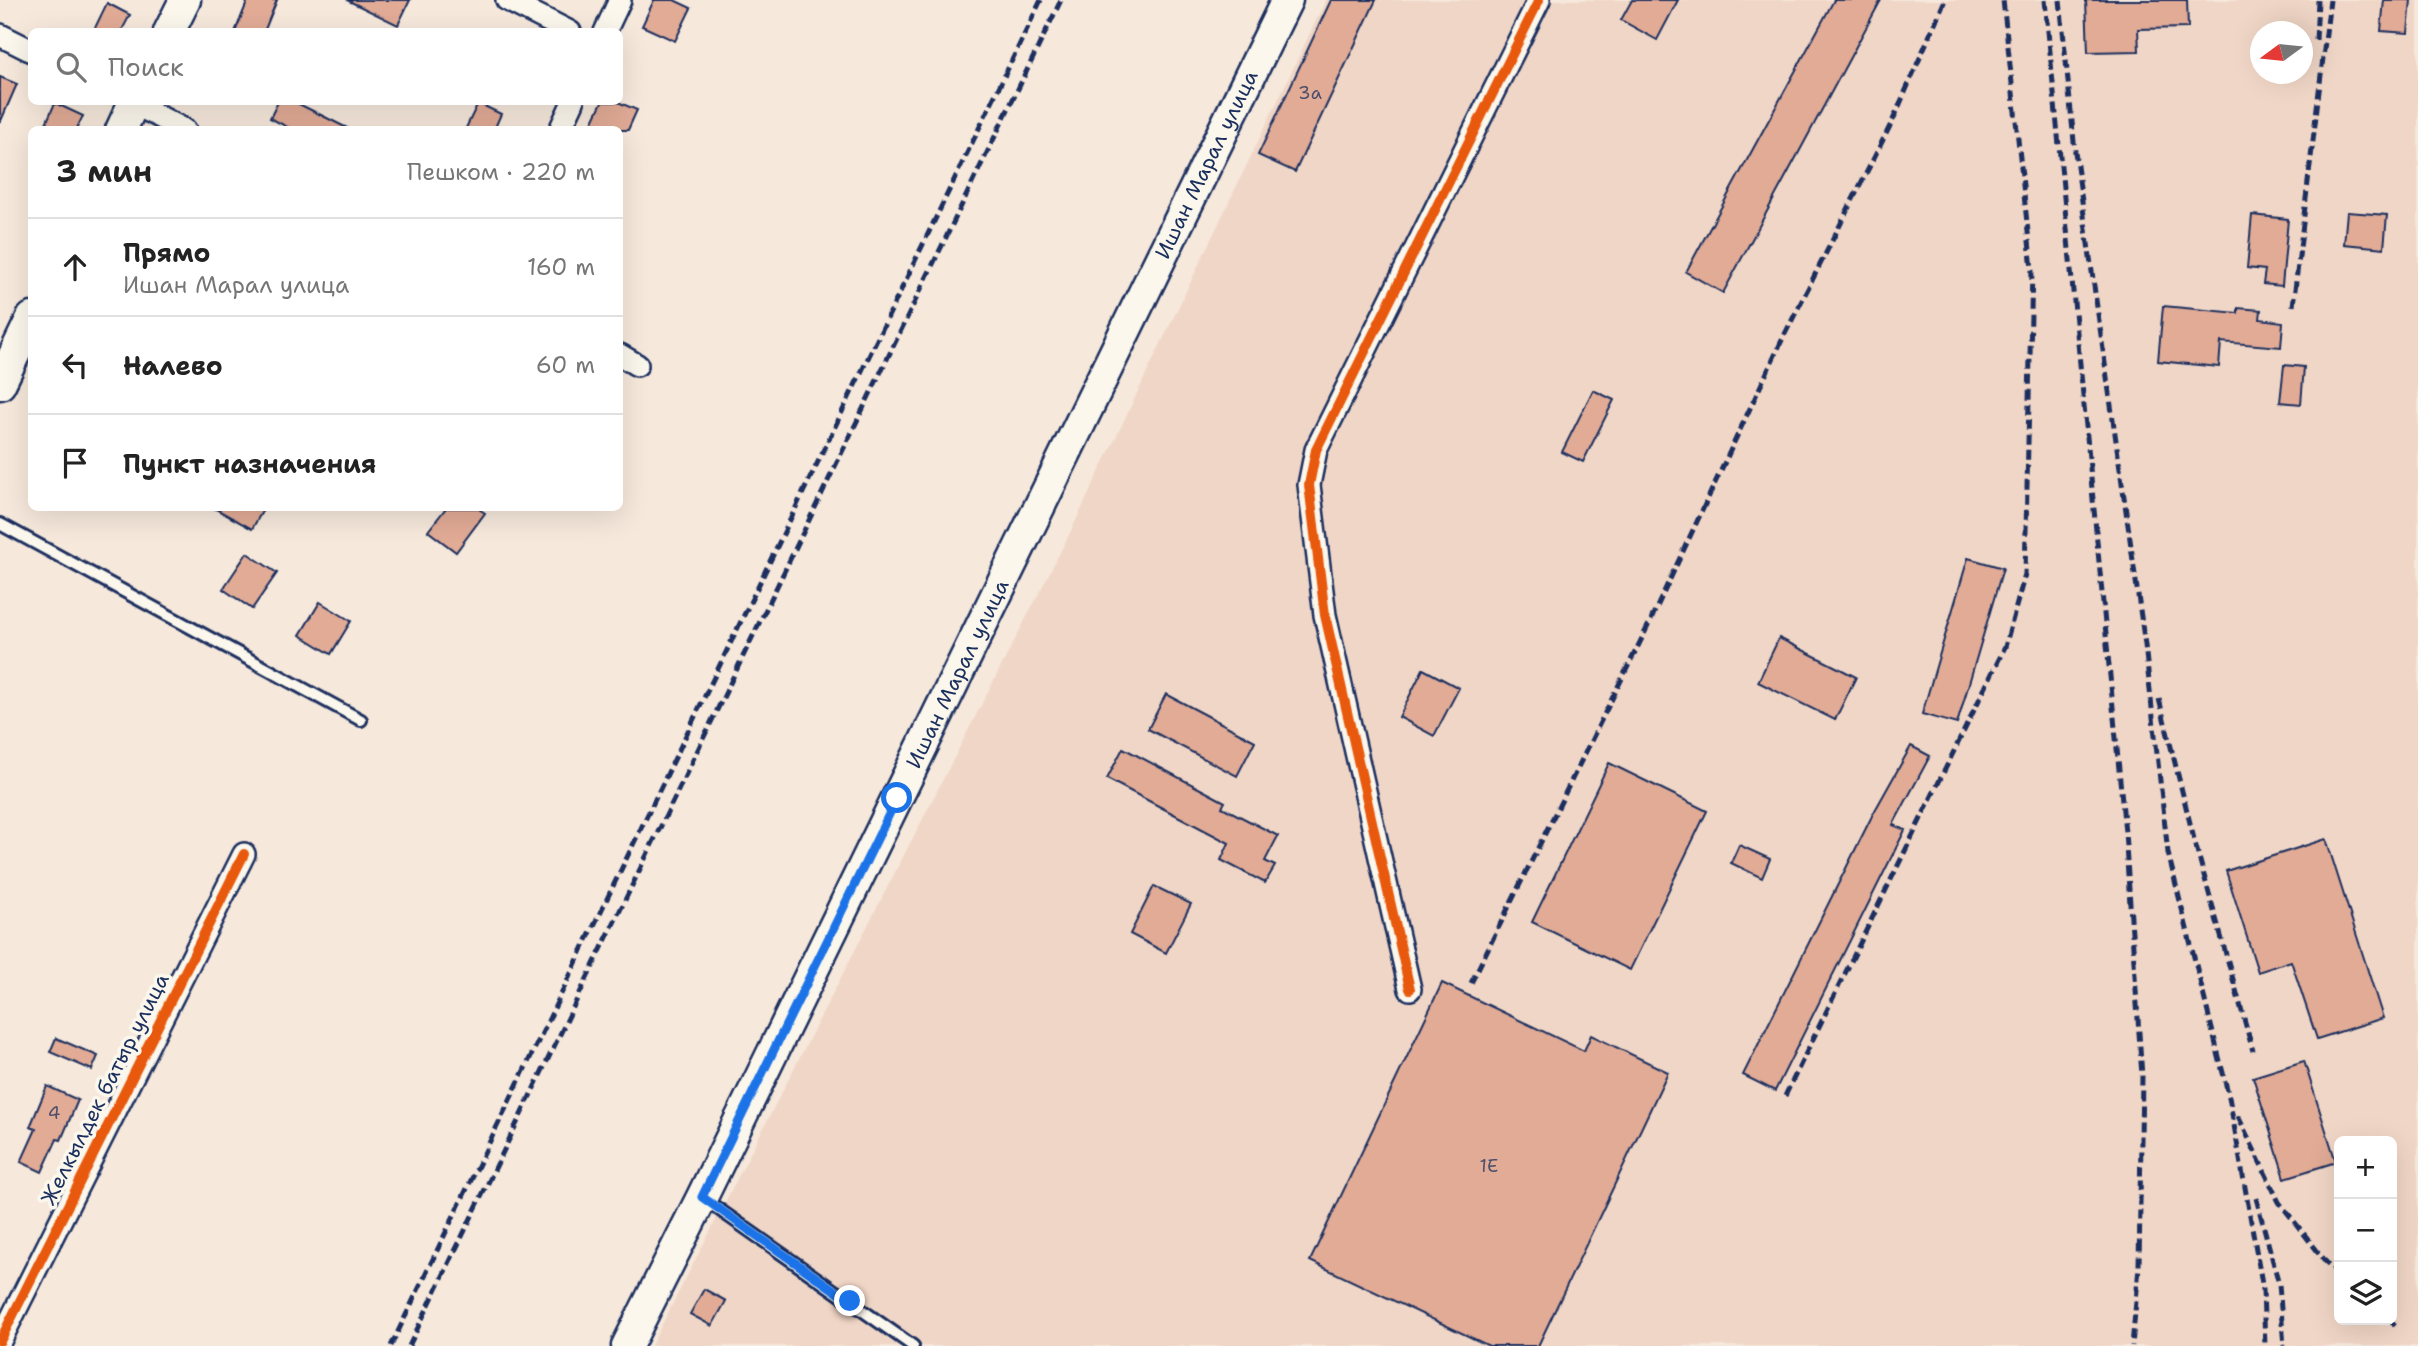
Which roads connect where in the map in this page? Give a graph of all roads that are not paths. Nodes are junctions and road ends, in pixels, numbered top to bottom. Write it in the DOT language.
graph roads {
  1 [pos="185,0"];
  2 [pos="507,0"];
  3 [pos="620,0"];
  4 [pos="1287,0"];
  5 [pos="1539,0"];
  6 [pos="171,28"];
  7 [pos="562,28"];
  8 [pos="607,28"];
  9 [pos="0,35"];
  10 [pos="28,49"];
  11 [pos="132,105"];
  12 [pos="139,105"];
  13 [pos="572,105"];
  14 [pos="123,126"];
  15 [pos="178,126"];
  16 [pos="562,126"];
  17 [pos="28,325"];
  18 [pos="2,373"];
  19 [pos="0,524"];
  20 [pos="361,720"];
  21 [pos="244,854"];
  22 [pos="1410,989"];
  23 [pos="702,1197"];
  24 [pos="1,1336"];
  25 [pos="627,1346"];
  26 [pos="913,1346"];
  1 -- 6 [label="main road"];
  2 -- 7 [label="street"];
  3 -- 8 [label="street"];
  4 -- 23 [label="main road, Ишан Марал улица"];
  5 -- 22 [label="street"];
  9 -- 10 [label="street"];
  11 -- 14 [label="main road"];
  12 -- 15 [label="street"];
  13 -- 16 [label="street"];
  17 -- 18 [label="main road"];
  19 -- 20 [label="lane"];
  21 -- 24 [label="street, Желкылдек батыр улица"];
  23 -- 25 [label="main road, Ишан Марал улица"];
  23 -- 26 [label="lane"];
}
